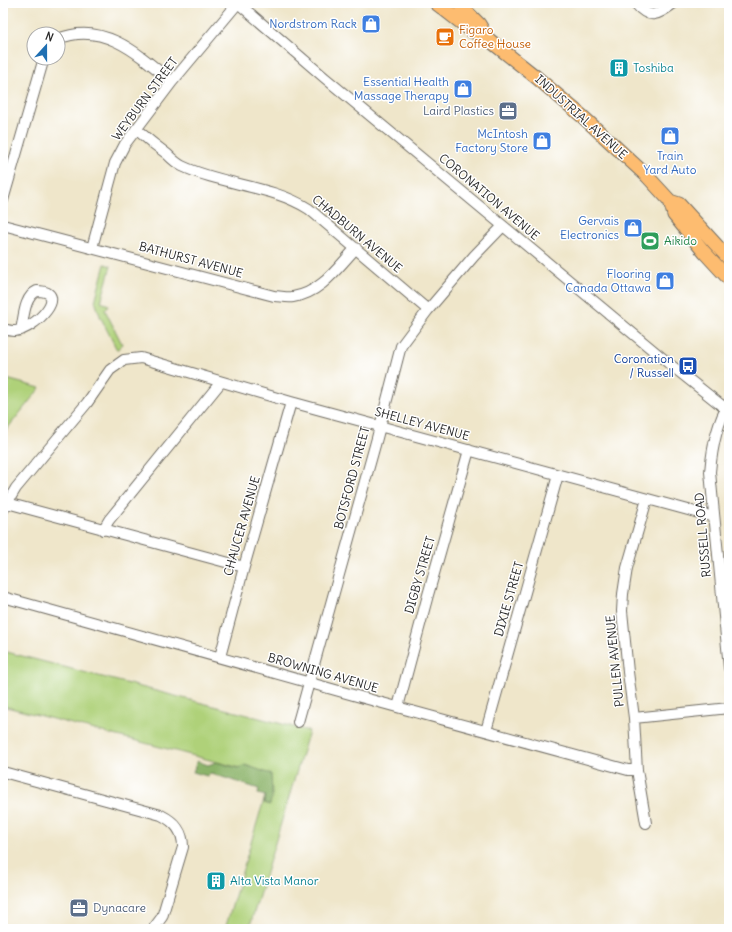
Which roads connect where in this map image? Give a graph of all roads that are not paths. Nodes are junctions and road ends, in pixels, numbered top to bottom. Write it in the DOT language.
graph roads {
  1 [pos="238,3"];
  2 [pos="458,3"];
  3 [pos="635,3"];
  4 [pos="674,3"];
  5 [pos="440,4"];
  6 [pos="66,37"];
  7 [pos="488,39"];
  8 [pos="42,66"];
  9 [pos="172,82"];
  10 [pos="136,129"];
  11 [pos="3,200"];
  12 [pos="670,201"];
  13 [pos="3,225"];
  14 [pos="503,226"];
  15 [pos="92,248"];
  16 [pos="356,248"];
  17 [pos="729,259"];
  18 [pos="729,279"];
  19 [pos="428,310"];
  20 [pos="3,329"];
  21 [pos="21,330"];
  22 [pos="221,382"];
  23 [pos="291,402"];
  24 [pos="727,406"];
  25 [pos="380,426"];
  26 [pos="469,450"];
  27 [pos="558,475"];
  28 [pos="647,499"];
  29 [pos="5,507"];
  30 [pos="714,517"];
  31 [pos="103,530"];
  32 [pos="244,567"];
  33 [pos="3,597"];
  34 [pos="220,657"];
  35 [pos="729,668"];
  36 [pos="308,682"];
  37 [pos="398,707"];
  38 [pos="729,708"];
  39 [pos="634,718"];
  40 [pos="298,722"];
  41 [pos="486,731"];
  42 [pos="637,770"];
  43 [pos="3,772"];
  44 [pos="646,822"];
  45 [pos="153,929"];
  1 -- 9 [label="street, WEYBURN STREET"];
  1 -- 14 [label="street, CORONATION AVENUE"];
  2 -- 7 [label="main road, INDUSTRIAL AVENUE"];
  3 -- 4 [label="street"];
  5 -- 7 [label="main road, INDUSTRIAL AVENUE"];
  6 -- 9 [label="street"];
  7 -- 12 [label="main road, INDUSTRIAL AVENUE"];
  8 -- 11 [label="street"];
  9 -- 10 [label="street, WEYBURN STREET"];
  10 -- 15 [label="street, WEYBURN STREET"];
  10 -- 16 [label="street, CHADBURN AVENUE"];
  12 -- 17 [label="main road, INDUSTRIAL AVENUE"];
  12 -- 18 [label="main road, INDUSTRIAL AVENUE"];
  13 -- 15 [label="street, BATHURST AVENUE"];
  14 -- 19 [label="street, BOTSFORD STREET"];
  14 -- 24 [label="street, CORONATION AVENUE"];
  15 -- 16 [label="street, BATHURST AVENUE"];
  16 -- 19 [label="street, CHADBURN AVENUE"];
  19 -- 25 [label="street, BOTSFORD STREET"];
  20 -- 21 [label="street"];
  22 -- 23 [label="street, SHELLEY AVENUE"];
  22 -- 29 [label="street, SHELLEY AVENUE"];
  22 -- 31 [label="street"];
  23 -- 25 [label="street, SHELLEY AVENUE"];
  23 -- 32 [label="street, CHAUCER AVENUE"];
  24 -- 30 [label="street, RUSSELL ROAD"];
  25 -- 26 [label="street, SHELLEY AVENUE"];
  25 -- 36 [label="street, BOTSFORD STREET"];
  26 -- 27 [label="street, SHELLEY AVENUE"];
  26 -- 37 [label="street, DIGBY STREET"];
  27 -- 28 [label="street, SHELLEY AVENUE"];
  27 -- 41 [label="street, DIXIE STREET"];
  28 -- 30 [label="street, SHELLEY AVENUE"];
  28 -- 39 [label="street, PULLEN AVENUE"];
  29 -- 31 [label="street"];
  30 -- 35 [label="street, RUSSELL ROAD"];
  31 -- 32 [label="street"];
  32 -- 34 [label="street, CHAUCER AVENUE"];
  33 -- 34 [label="street, BROWNING AVENUE"];
  34 -- 36 [label="street, BROWNING AVENUE"];
  36 -- 37 [label="street, BROWNING AVENUE"];
  36 -- 40 [label="street, BOTSFORD STREET"];
  37 -- 41 [label="street, BROWNING AVENUE"];
  38 -- 39 [label="street"];
  39 -- 42 [label="street, PULLEN AVENUE"];
  41 -- 42 [label="street, BROWNING AVENUE"];
  42 -- 44 [label="street, PULLEN AVENUE"];
  43 -- 45 [label="street"];
}
